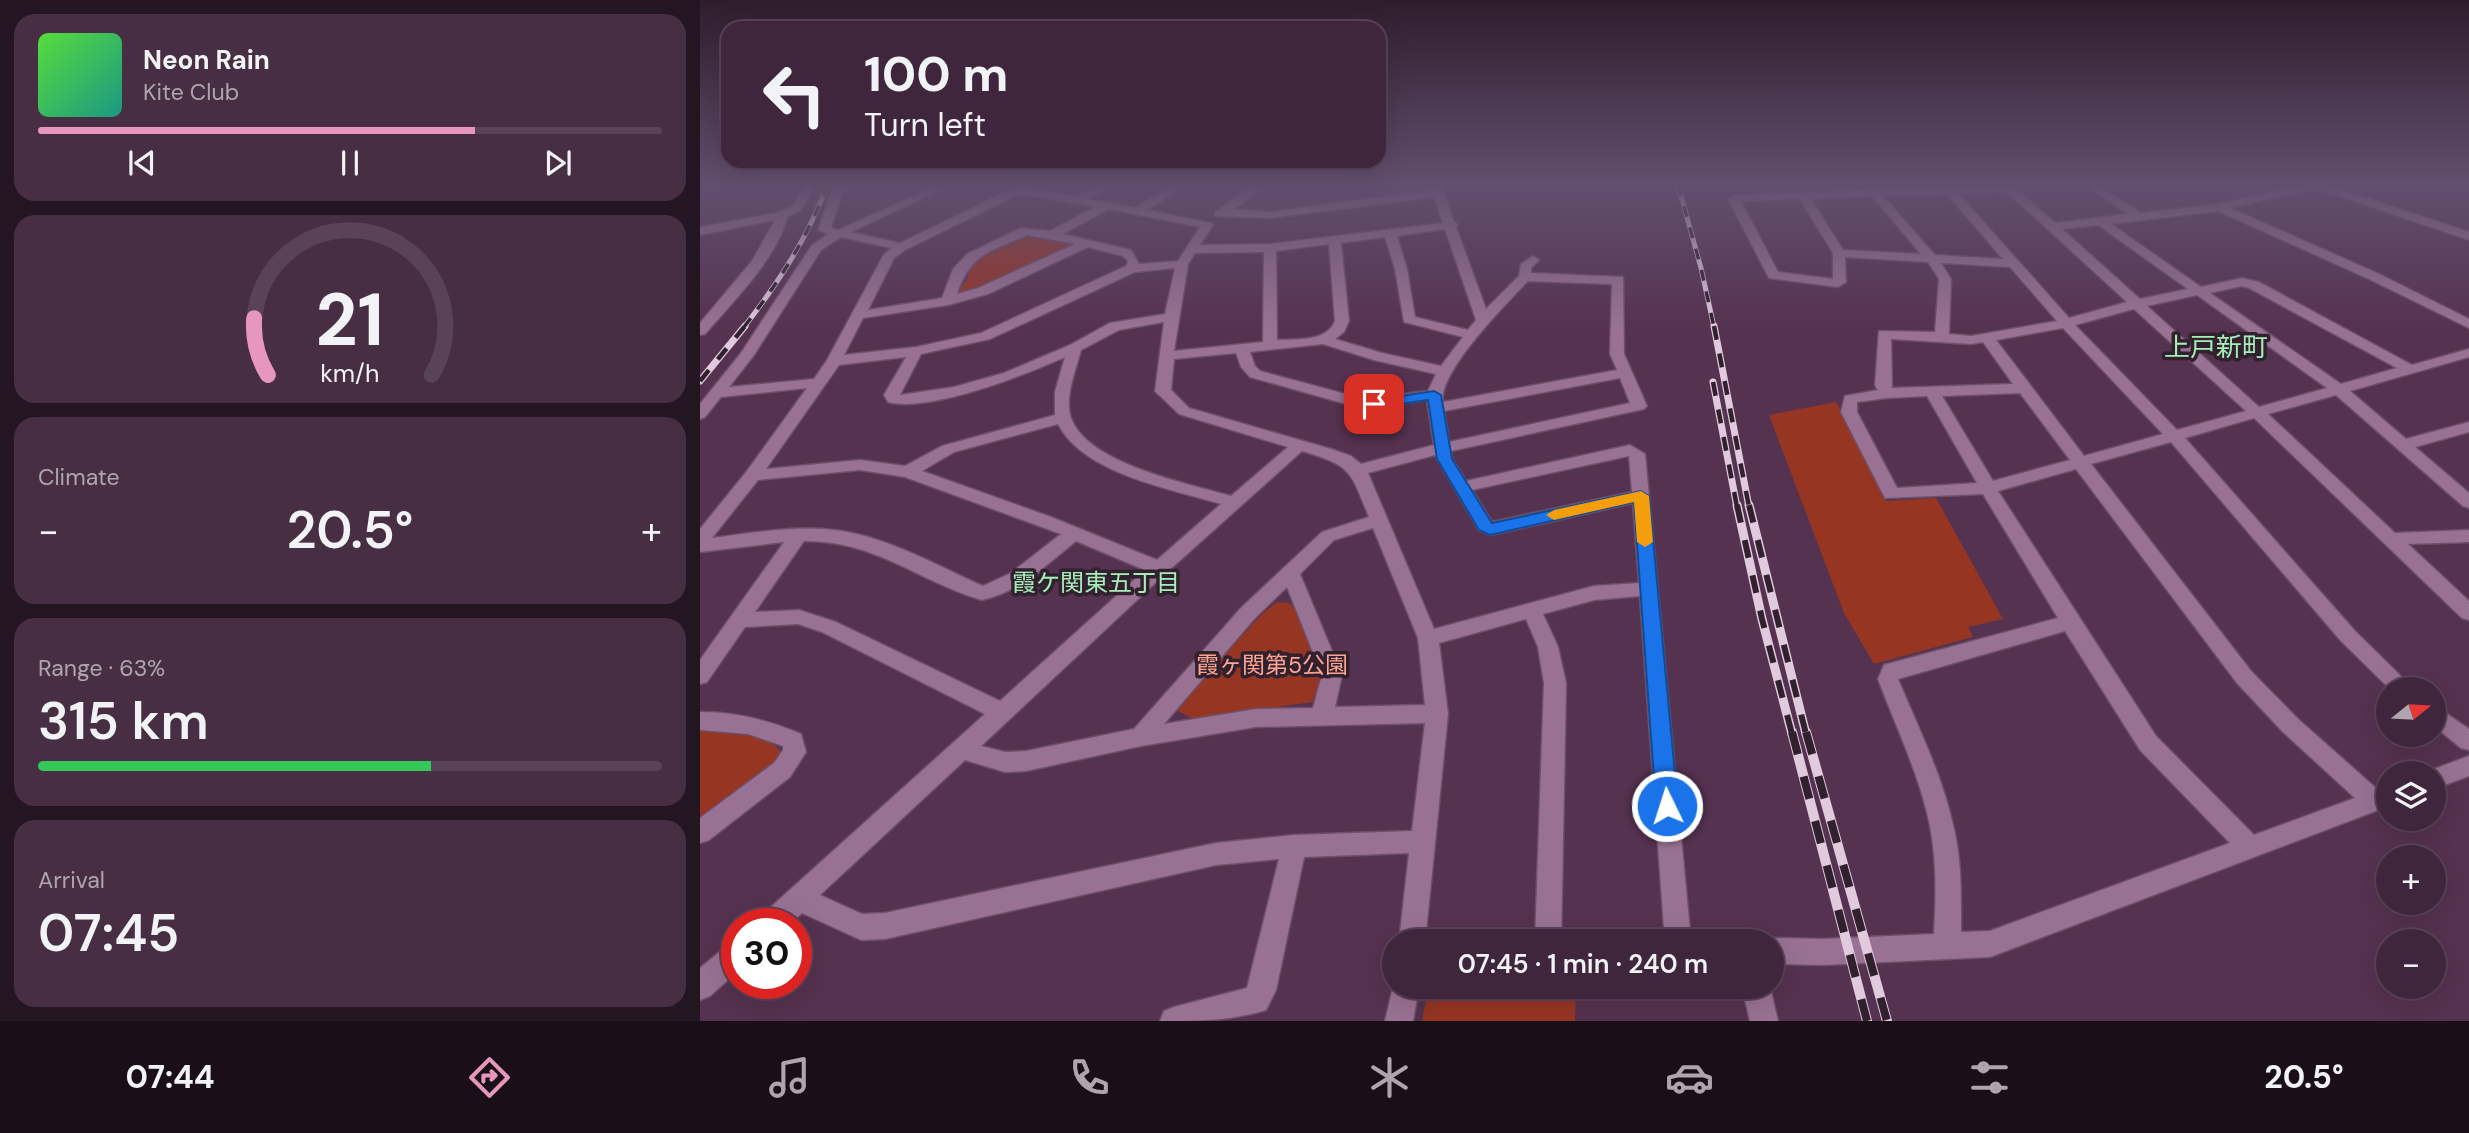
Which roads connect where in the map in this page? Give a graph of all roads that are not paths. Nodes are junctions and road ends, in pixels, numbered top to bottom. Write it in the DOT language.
graph roads {
  1 [pos="777,233"];
  2 [pos="837,233"];
  3 [pos="930,233"];
  4 [pos="1022,233"];
  5 [pos="1036,233"];
  6 [pos="1056,233"];
  7 [pos="1202,233"];
  8 [pos="1390,233"];
  9 [pos="1454,233"];
  10 [pos="1751,233"];
  11 [pos="1827,233"];
  12 [pos="1909,233"];
  13 [pos="1987,233"];
  14 [pos="2059,233"];
  15 [pos="2116,233"];
  16 [pos="2276,233"];
  17 [pos="1052,235"];
  18 [pos="1335,240"];
  19 [pos="1087,243"];
  20 [pos="901,247"];
  21 [pos="1270,248"];
  22 [pos="1190,249"];
  23 [pos="1839,253"];
  24 [pos="1533,260"];
  25 [pos="1933,260"];
  26 [pos="2013,263"];
  27 [pos="1181,264"];
  28 [pos="1132,268"];
  29 [pos="1525,277"];
  30 [pos="2197,290"];
  31 [pos="948,301"];
  32 [pos="2137,304"];
  33 [pos="859,315"];
  34 [pos="1171,317"];
  35 [pos="1483,320"];
  36 [pos="2066,323"];
  37 [pos="2469,324"];
  38 [pos="700,331"];
  39 [pos="1471,335"];
  40 [pos="1942,337"];
  41 [pos="1987,337"];
  42 [pos="1325,340"];
  43 [pos="1270,344"];
  44 [pos="1076,348"];
  45 [pos="1242,348"];
  46 [pos="916,351"];
  47 [pos="2469,353"];
  48 [pos="1165,356"];
  49 [pos="834,361"];
  50 [pos="2411,370"];
  51 [pos="1445,371"];
  52 [pos="1625,373"];
  53 [pos="817,383"];
  54 [pos="2024,388"];
  55 [pos="2339,390"];
  56 [pos="717,393"];
  57 [pos="1887,393"];
  58 [pos="1933,393"];
  59 [pos="1436,402"];
  60 [pos="2257,413"];
  61 [pos="700,414"];
  62 [pos="1063,418"];
  63 [pos="2469,428"];
  64 [pos="2175,437"];
  65 [pos="1300,445"];
  66 [pos="2402,445"];
  67 [pos="1443,448"];
  68 [pos="2080,463"];
  69 [pos="1358,471"];
  70 [pos="908,472"];
  71 [pos="752,475"];
  72 [pos="1462,486"];
  73 [pos="1988,488"];
  74 [pos="1641,496"];
  75 [pos="1233,502"];
  76 [pos="2469,502"];
  77 [pos="1380,519"];
  78 [pos="1074,533"];
  79 [pos="799,535"];
  80 [pos="2469,536"];
  81 [pos="2389,539"];
  82 [pos="700,544"];
  83 [pos="1159,568"];
  84 [pos="1290,572"];
  85 [pos="1649,589"];
  86 [pos="1532,610"];
  87 [pos="2469,613"];
  88 [pos="740,620"];
  89 [pos="2070,622"];
  90 [pos="1428,639"];
  91 [pos="700,676"];
  92 [pos="2391,677"];
  93 [pos="1002,712"];
  94 [pos="1437,713"];
  95 [pos="1322,715"];
  96 [pos="700,721"];
  97 [pos="2446,723"];
  98 [pos="1141,737"];
  99 [pos="2469,741"];
  100 [pos="963,750"];
  101 [pos="2469,766"];
  102 [pos="2446,775"];
  103 [pos="2376,795"];
  104 [pos="2376,801"];
  105 [pos="700,832"];
  106 [pos="1424,842"];
  107 [pos="1294,846"];
  108 [pos="2249,846"];
  109 [pos="800,899"];
  110 [pos="790,908"];
  111 [pos="1414,929"];
  112 [pos="1548,929"];
  113 [pos="1677,929"];
  114 [pos="1947,946"];
  115 [pos="1784,951"];
  116 [pos="721,968"];
  117 [pos="701,985"];
  118 [pos="1403,999"];
  119 [pos="1758,999"];
  120 [pos="1174,1021"];
  121 [pos="1399,1021"];
  122 [pos="1763,1021"];
  1 -- 38 [label="street"];
  2 -- 20 [label="street"];
  2 -- 56 [label="street"];
  3 -- 20 [label="street"];
  4 -- 31 [label="street"];
  5 -- 17 [label="street"];
  6 -- 17 [label="street"];
  7 -- 22 [label="street"];
  8 -- 18 [label="street"];
  8 -- 39 [label="street"];
  9 -- 35 [label="street"];
  10 -- 23 [label="street"];
  11 -- 23 [label="street"];
  12 -- 25 [label="street"];
  13 -- 26 [label="street"];
  14 -- 32 [label="street"];
  15 -- 30 [label="street"];
  16 -- 37 [label="street"];
  17 -- 19 [label="street"];
  18 -- 21 [label="street"];
  18 -- 42 [label="street"];
  19 -- 28 [label="street"];
  19 -- 31 [label="street"];
  20 -- 33 [label="street"];
  21 -- 22 [label="street"];
  21 -- 43 [label="street"];
  22 -- 27 [label="street"];
  23 -- 25 [label="street"];
  24 -- 29 [label="street"];
  25 -- 26 [label="street"];
  25 -- 40 [label="street"];
  26 -- 36 [label="street"];
  27 -- 28 [label="street"];
  27 -- 34 [label="street"];
  28 -- 46 [label="street"];
  29 -- 35 [label="street"];
  29 -- 52 [label="street"];
  30 -- 32 [label="street"];
  30 -- 50 [label="street"];
  30 -- 55 [label="street"];
  31 -- 33 [label="street"];
  32 -- 36 [label="street"];
  32 -- 60 [label="street"];
  33 -- 49 [label="street"];
  34 -- 44 [label="street"];
  34 -- 48 [label="street"];
  35 -- 39 [label="street"];
  36 -- 41 [label="street"];
  36 -- 64 [label="street"];
  39 -- 51 [label="street"];
  40 -- 41 [label="street"];
  40 -- 57 [label="street"];
  41 -- 54 [label="street"];
  42 -- 43 [label="street"];
  42 -- 51 [label="street"];
  43 -- 45 [label="street"];
  44 -- 46 [label="street"];
  44 -- 62 [label="street"];
  45 -- 48 [label="street"];
  45 -- 59 [label="street"];
  46 -- 49 [label="street"];
  47 -- 50 [label="street"];
  48 -- 65 [label="street"];
  49 -- 53 [label="street"];
  50 -- 55 [label="street"];
  51 -- 59 [label="street"];
  52 -- 59 [label="street"];
  52 -- 67 [label="street"];
  53 -- 56 [label="street"];
  53 -- 71 [label="street"];
  54 -- 58 [label="street"];
  54 -- 68 [label="street"];
  55 -- 60 [label="street"];
  55 -- 66 [label="street"];
  56 -- 61 [label="street"];
  57 -- 58 [label="street"];
  57 -- 73 [label="street"];
  58 -- 73 [label="street"];
  59 -- 67 [label="street"];
  60 -- 64 [label="street"];
  60 -- 81 [label="street"];
  62 -- 70 [label="street"];
  62 -- 75 [label="street"];
  63 -- 66 [label="street"];
  64 -- 68 [label="street"];
  64 -- 92 [label="street"];
  65 -- 69 [label="street"];
  65 -- 75 [label="street"];
  66 -- 76 [label="street"];
  67 -- 69 [label="street"];
  67 -- 72 [label="street"];
  68 -- 73 [label="street"];
  68 -- 103 [label="street"];
  69 -- 77 [label="street"];
  70 -- 71 [label="street"];
  70 -- 78 [label="street"];
  71 -- 82 [label="street"];
  72 -- 74 [label="street"];
  72 -- 74 [label="street"];
  73 -- 89 [label="street"];
  74 -- 85 [label="street"];
  75 -- 83 [label="street"];
  77 -- 84 [label="street"];
  77 -- 90 [label="street"];
  78 -- 79 [label="street"];
  78 -- 83 [label="street"];
  79 -- 82 [label="street"];
  79 -- 88 [label="street"];
  80 -- 81 [label="street"];
  81 -- 87 [label="street"];
  83 -- 93 [label="street"];
  84 -- 95 [label="street"];
  84 -- 98 [label="street"];
  85 -- 86 [label="street"];
  85 -- 113 [label="street"];
  86 -- 90 [label="street"];
  86 -- 112 [label="street"];
  88 -- 91 [label="street"];
  88 -- 93 [label="street"];
  89 -- 108 [label="street"];
  89 -- 114 [label="street"];
  90 -- 94 [label="street"];
  93 -- 100 [label="street"];
  94 -- 95 [label="street"];
  94 -- 106 [label="street"];
  95 -- 98 [label="street"];
  96 -- 105 [label="street"];
  97 -- 99 [label="street"];
  98 -- 100 [label="street"];
  100 -- 109 [label="street"];
  101 -- 102 [label="street"];
  104 -- 108 [label="street"];
  106 -- 107 [label="street"];
  106 -- 111 [label="street"];
  107 -- 109 [label="street"];
  107 -- 120 [label="street"];
  108 -- 114 [label="street"];
  109 -- 110 [label="street"];
  114 -- 115 [label="street"];
  116 -- 117 [label="street"];
  118 -- 121 [label="street"];
  119 -- 122 [label="street"];
}
